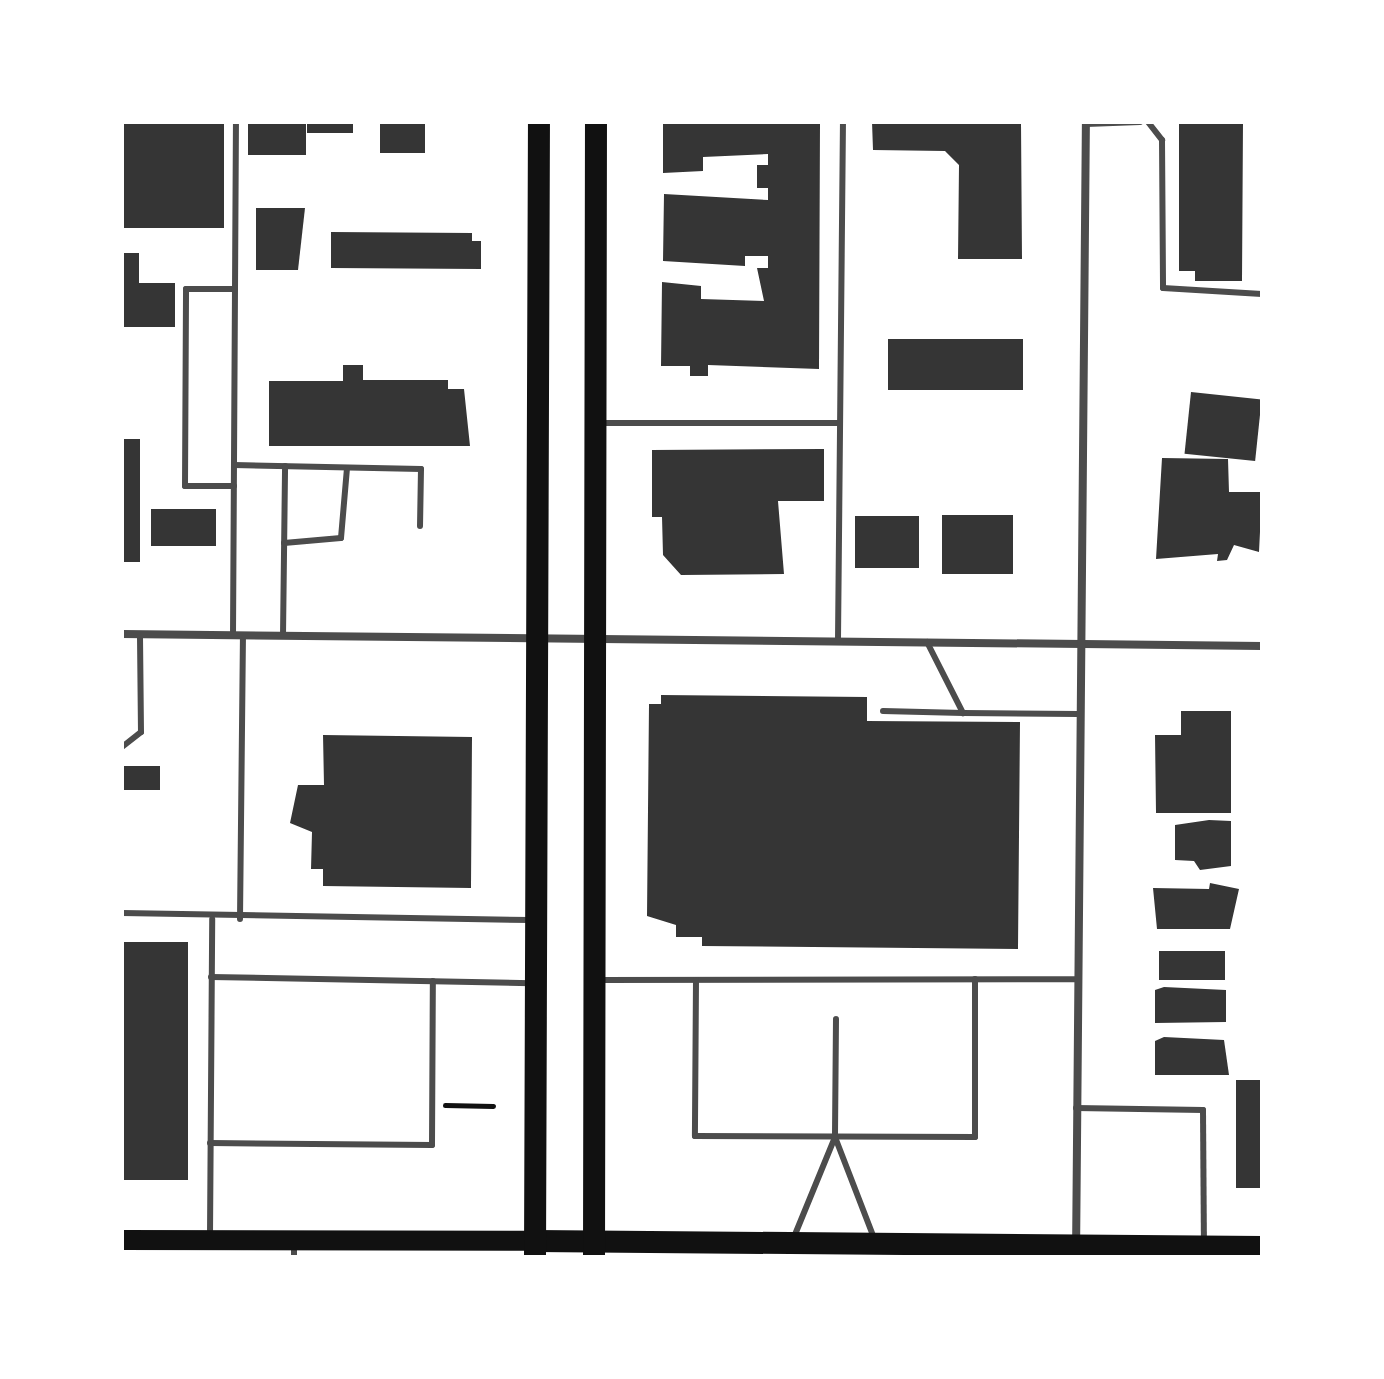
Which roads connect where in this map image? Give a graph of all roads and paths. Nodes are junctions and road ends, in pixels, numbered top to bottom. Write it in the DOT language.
graph roads {
  1 [pos="236,122"];
  2 [pos="539,122"];
  3 [pos="596,122"];
  4 [pos="843,122"];
  5 [pos="1140,122"];
  6 [pos="1148,122"];
  7 [pos="1086,123"];
  8 [pos="235,289"];
  9 [pos="1262,294"];
  10 [pos="594,423"];
  11 [pos="840,423"];
  12 [pos="234,465"];
  13 [pos="285,466"];
  14 [pos="347,468"];
  15 [pos="234,486"];
  16 [pos="420,526"];
  17 [pos="284,543"];
  18 [pos="122,634"];
  19 [pos="140,634"];
  20 [pos="233,636"];
  21 [pos="243,636"];
  22 [pos="283,636"];
  23 [pos="539,638"];
  24 [pos="592,638"];
  25 [pos="838,640"];
  26 [pos="927,642"];
  27 [pos="1079,643"];
  28 [pos="1262,646"];
  29 [pos="883,711"];
  30 [pos="963,713"];
  31 [pos="1078,714"];
  32 [pos="122,747"];
  33 [pos="122,913"];
  34 [pos="212,919"];
  35 [pos="240,919"];
  36 [pos="536,920"];
  37 [pos="211,977"];
  38 [pos="975,979"];
  39 [pos="1077,979"];
  40 [pos="599,980"];
  41 [pos="696,980"];
  42 [pos="433,981"];
  43 [pos="535,983"];
  44 [pos="836,1019"];
  45 [pos="432,1105"];
  46 [pos="493,1106"];
  47 [pos="1076,1108"];
  48 [pos="835,1137"];
  49 [pos="210,1143"];
  50 [pos="122,1240"];
  51 [pos="210,1240"];
  52 [pos="791,1242"];
  53 [pos="876,1245"];
  54 [pos="1204,1247"];
  55 [pos="1262,1247"];
  56 [pos="294,1248"];
  57 [pos="535,1249"];
  58 [pos="594,1249"];
  59 [pos="832,1250"];
  60 [pos="1076,1252"];
  1 -- 8 [label="lane"];
  2 -- 23 [label="highway"];
  3 -- 10 [label="highway"];
  4 -- 11 [label="lane"];
  5 -- 7 [label="lane"];
  6 -- 9 [label="lane"];
  7 -- 27 [label="street"];
  8 -- 12 [label="lane"];
  8 -- 15 [label="lane"];
  10 -- 11 [label="lane"];
  10 -- 24 [label="highway"];
  11 -- 25 [label="lane"];
  12 -- 13 [label="lane"];
  12 -- 15 [label="lane"];
  13 -- 14 [label="lane"];
  13 -- 17 [label="lane"];
  14 -- 16 [label="lane"];
  14 -- 17 [label="lane"];
  15 -- 20 [label="lane"];
  17 -- 22 [label="lane"];
  18 -- 19 [label="street"];
  19 -- 20 [label="street"];
  19 -- 32 [label="lane"];
  20 -- 21 [label="street"];
  21 -- 22 [label="street"];
  21 -- 35 [label="lane"];
  22 -- 23 [label="street"];
  23 -- 24 [label="street"];
  23 -- 36 [label="highway"];
  24 -- 25 [label="street"];
  24 -- 40 [label="highway"];
  25 -- 26 [label="street"];
  26 -- 27 [label="street"];
  26 -- 30 [label="lane"];
  27 -- 28 [label="street"];
  27 -- 31 [label="street"];
  29 -- 30 [label="lane"];
  30 -- 31 [label="lane"];
  31 -- 39 [label="street"];
  33 -- 34 [label="lane"];
  34 -- 35 [label="lane"];
  34 -- 37 [label="lane"];
  35 -- 36 [label="lane"];
  36 -- 43 [label="highway"];
  37 -- 42 [label="lane"];
  37 -- 49 [label="lane"];
  38 -- 39 [label="lane"];
  38 -- 41 [label="lane"];
  38 -- 48 [label="lane"];
  39 -- 47 [label="street"];
  40 -- 41 [label="lane"];
  40 -- 58 [label="highway"];
  41 -- 48 [label="lane"];
  42 -- 43 [label="lane"];
  42 -- 45 [label="lane"];
  43 -- 57 [label="highway"];
  44 -- 48 [label="lane"];
  45 -- 46 [label="path"];
  45 -- 49 [label="lane"];
  47 -- 54 [label="lane"];
  47 -- 60 [label="street"];
  48 -- 52 [label="lane"];
  48 -- 53 [label="lane"];
  49 -- 51 [label="lane"];
  50 -- 51 [label="main road"];
  51 -- 56 [label="main road"];
  52 -- 58 [label="highway"];
  52 -- 59 [label="highway"];
  53 -- 59 [label="highway"];
  53 -- 60 [label="highway"];
  54 -- 55 [label="highway"];
  54 -- 60 [label="highway"];
  56 -- 57 [label="main road"];
  57 -- 58 [label="highway"];
}
